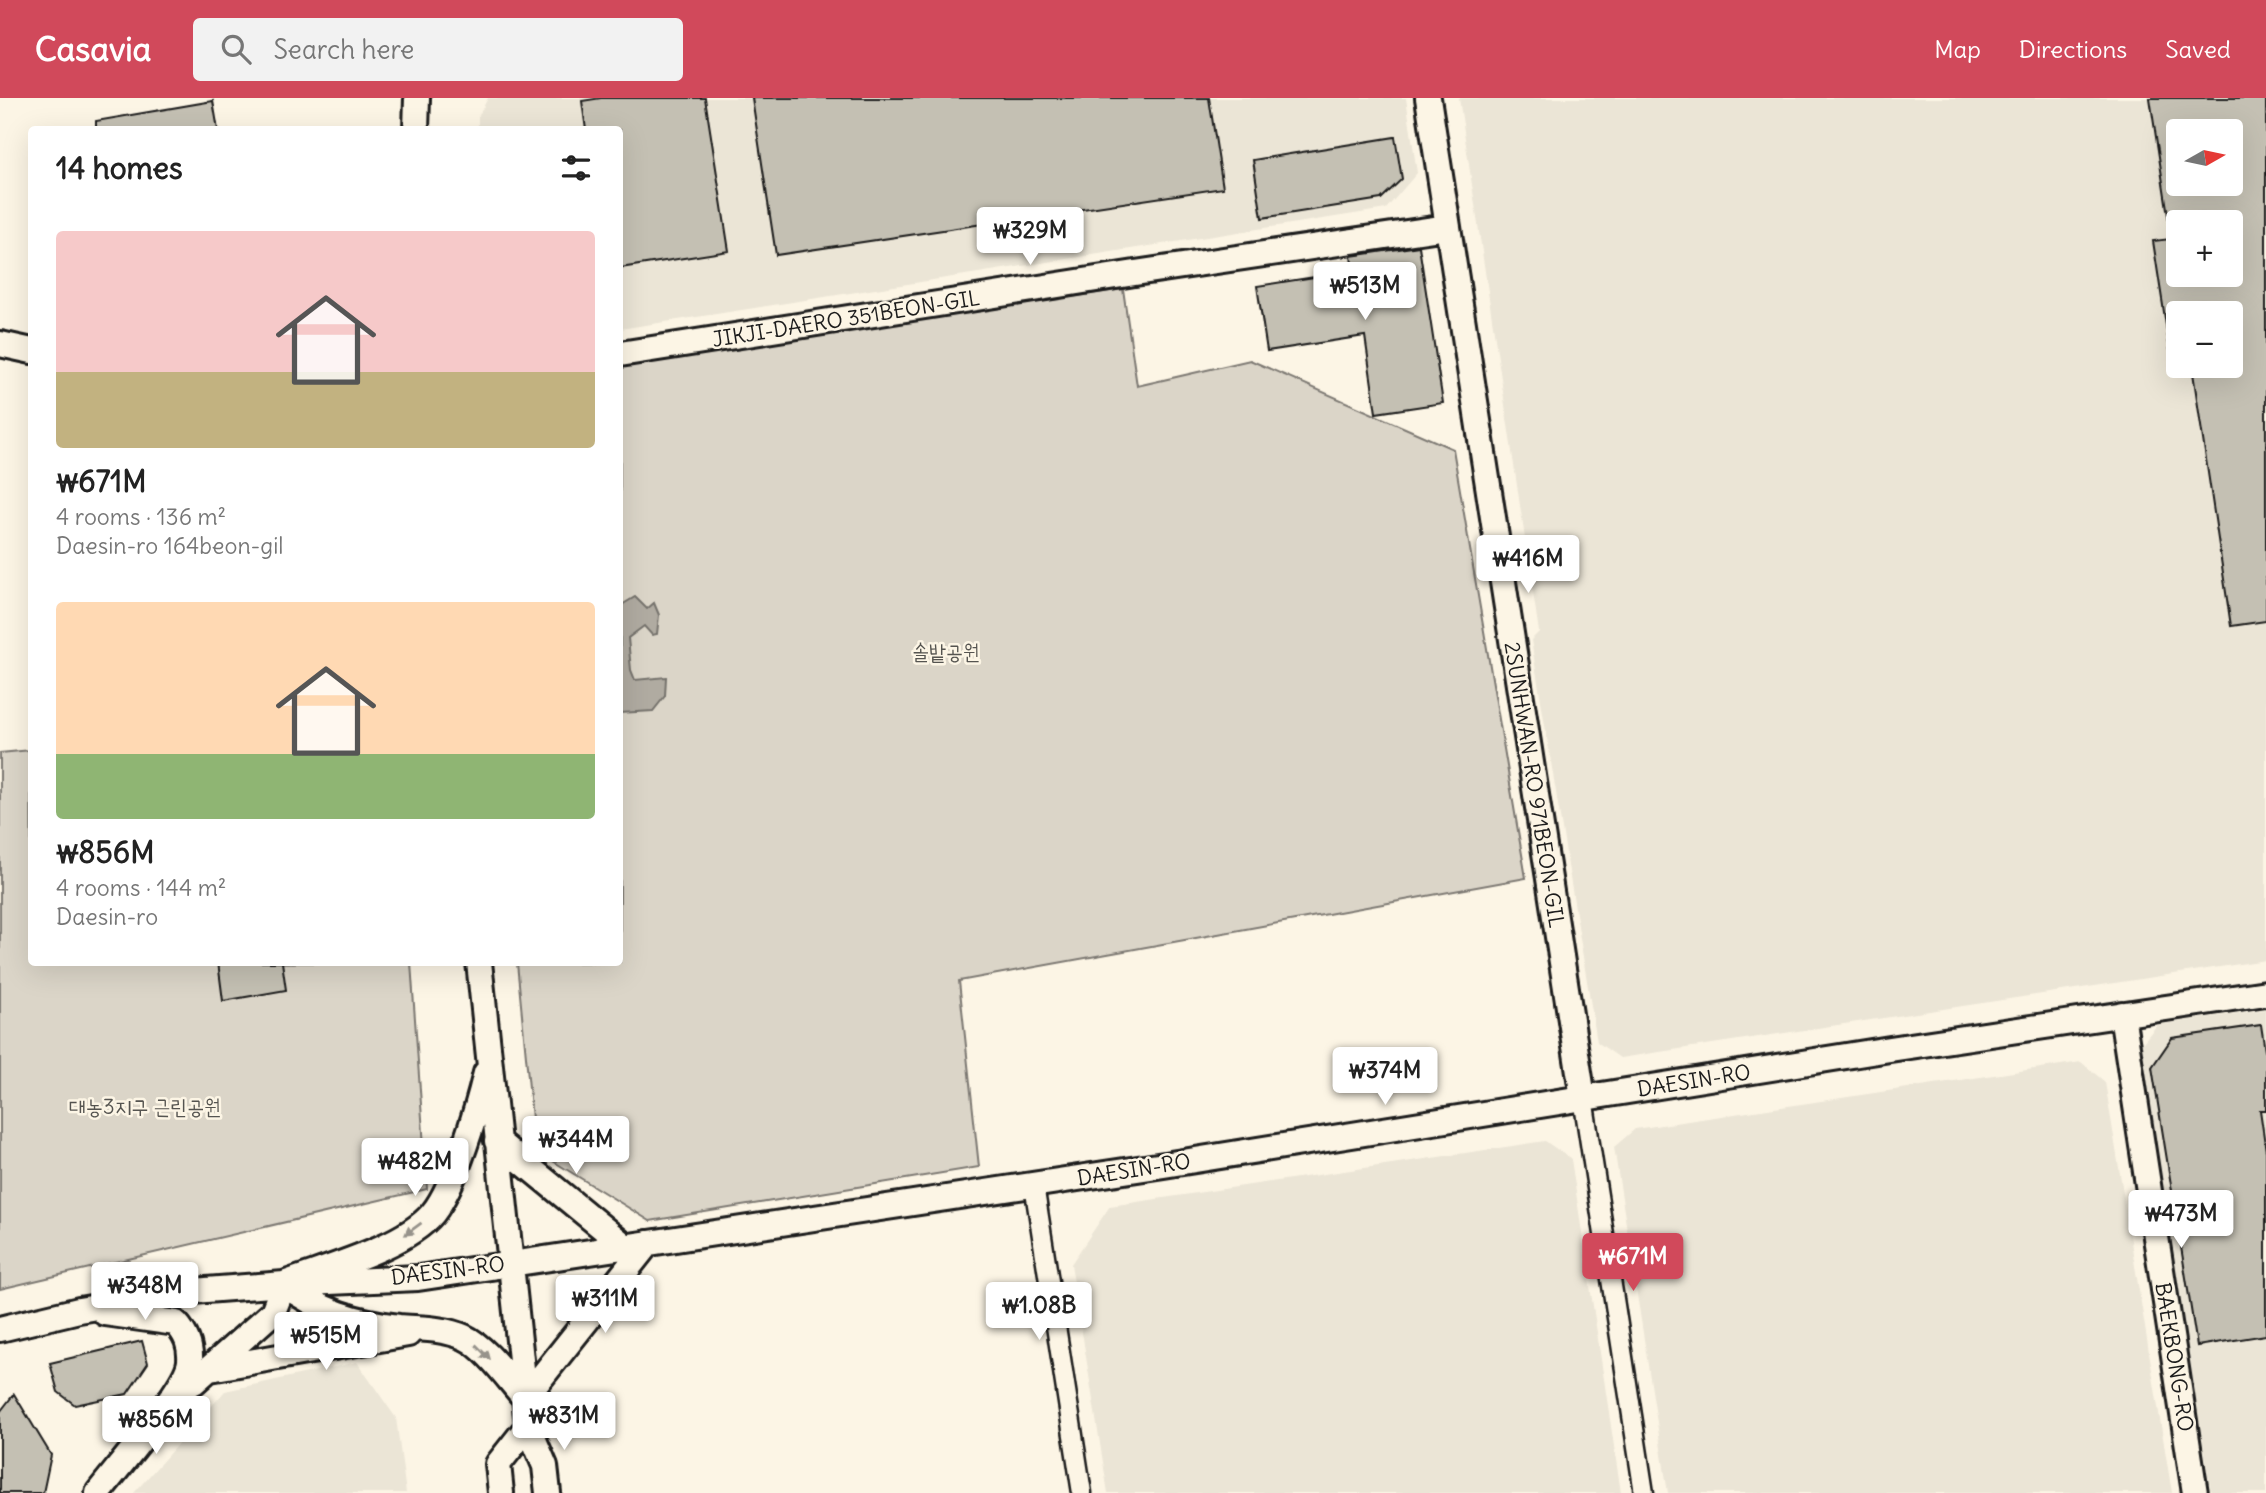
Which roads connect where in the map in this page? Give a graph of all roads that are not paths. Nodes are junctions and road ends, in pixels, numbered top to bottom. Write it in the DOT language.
graph roads {
  1 [pos="418,98"];
  2 [pos="1427,98"];
  3 [pos="416,126"];
  4 [pos="1447,227"];
  5 [pos="0,344"];
  6 [pos="28,350"];
  7 [pos="623,354"];
  8 [pos="479,966"];
  9 [pos="2266,993"];
  10 [pos="2122,1014"];
  11 [pos="489,1059"];
  12 [pos="1583,1098"];
  13 [pos="497,1141"];
  14 [pos="1034,1185"];
  15 [pos="637,1245"];
  16 [pos="511,1264"];
  17 [pos="284,1284"];
  18 [pos="79,1310"];
  19 [pos="0,1329"];
  20 [pos="435,1330"];
  21 [pos="209,1370"];
  22 [pos="177,1391"];
  23 [pos="525,1398"];
  24 [pos="528,1426"];
  25 [pos="98,1493"];
  26 [pos="501,1493"];
  27 [pos="548,1493"];
  28 [pos="1082,1493"];
  29 [pos="1644,1493"];
  30 [pos="2195,1493"];
  1 -- 3 [label="street"];
  2 -- 4 [label="street, 2SUNHWAN-RO 971BEON-GIL"];
  4 -- 7 [label="street, JIKJI-DAERO 351BEON-GIL"];
  4 -- 12 [label="street, 2SUNHWAN-RO 971BEON-GIL"];
  5 -- 6 [label="street"];
  8 -- 11 [label="street"];
  9 -- 10 [label="street, DAESIN-RO"];
  10 -- 12 [label="street, DAESIN-RO"];
  10 -- 30 [label="street, BAEKBONG-RO"];
  11 -- 13 [label="street"];
  11 -- 17 [label="street, one-way"];
  12 -- 14 [label="street, DAESIN-RO"];
  12 -- 29 [label="street"];
  13 -- 15 [label="street"];
  13 -- 16 [label="street"];
  14 -- 15 [label="street, DAESIN-RO"];
  14 -- 28 [label="street"];
  15 -- 16 [label="street, DAESIN-RO"];
  15 -- 23 [label="street"];
  16 -- 17 [label="street, DAESIN-RO"];
  16 -- 23 [label="street"];
  17 -- 18 [label="street, DAESIN-RO"];
  17 -- 20 [label="street"];
  17 -- 21 [label="street"];
  18 -- 19 [label="street, DAESIN-RO"];
  18 -- 22 [label="street"];
  20 -- 21 [label="street"];
  20 -- 23 [label="street, one-way"];
  21 -- 22 [label="street"];
  22 -- 25 [label="street"];
  23 -- 24 [label="street"];
  24 -- 26 [label="street"];
  24 -- 27 [label="street"];
}
